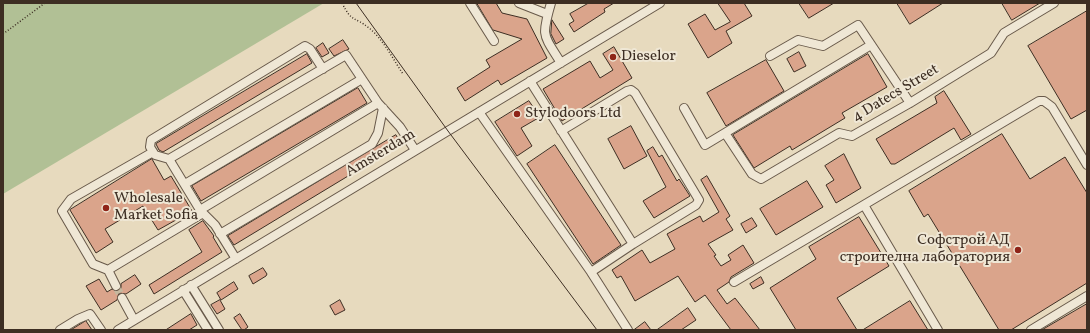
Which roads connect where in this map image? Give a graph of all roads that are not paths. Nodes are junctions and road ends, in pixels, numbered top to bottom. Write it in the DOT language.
graph roads {
  1 [pos="470,3"];
  2 [pos="519,3"];
  3 [pos="551,3"];
  4 [pos="660,3"];
  5 [pos="1054,3"];
  6 [pos="547,14"];
  7 [pos="494,41"];
  8 [pos="871,45"];
  9 [pos="770,56"];
  10 [pos="561,63"];
  11 [pos="323,68"];
  12 [pos="362,79"];
  13 [pos="530,82"];
  14 [pos="910,104"];
  15 [pos="380,106"];
  16 [pos="684,108"];
  17 [pos="479,112"];
  18 [pos="561,131"];
  19 [pos="725,133"];
  20 [pos="415,150"];
  21 [pos="153,152"];
  22 [pos="1085,157"];
  23 [pos="169,159"];
  24 [pos="1087,165"];
  25 [pos="185,184"];
  26 [pos="864,205"];
  27 [pos="202,211"];
  28 [pos="220,234"];
  29 [pos="633,244"];
  30 [pos="236,258"];
  31 [pos="108,270"];
  32 [pos="591,272"];
  33 [pos="734,282"];
  34 [pos="191,285"];
  35 [pos="116,286"];
  36 [pos="183,290"];
  37 [pos="1087,296"];
  38 [pos="122,298"];
  39 [pos="134,320"];
  40 [pos="60,330"];
  41 [pos="101,330"];
  42 [pos="118,330"];
  43 [pos="208,330"];
  44 [pos="219,330"];
  45 [pos="628,330"];
  46 [pos="938,330"];
  47 [pos="1031,330"];
  1 -- 7 [label="street"];
  2 -- 6 [label="street"];
  3 -- 6 [label="street"];
  4 -- 10 [label="street, Amsterdam"];
  5 -- 14 [label="street, 4 Datecs Street"];
  6 -- 10 [label="street"];
  8 -- 9 [label="street"];
  8 -- 14 [label="street"];
  8 -- 19 [label="street"];
  10 -- 13 [label="street, Amsterdam"];
  11 -- 12 [label="street"];
  11 -- 21 [label="street"];
  11 -- 23 [label="street"];
  12 -- 15 [label="street"];
  12 -- 25 [label="street"];
  13 -- 17 [label="street, Amsterdam"];
  13 -- 18 [label="street"];
  14 -- 19 [label="street, 4 Datecs Street"];
  15 -- 20 [label="street"];
  15 -- 27 [label="street"];
  15 -- 28 [label="street"];
  16 -- 19 [label="street"];
  17 -- 20 [label="street, Amsterdam"];
  17 -- 32 [label="street"];
  18 -- 29 [label="street"];
  18 -- 29 [label="street"];
  20 -- 30 [label="street, Amsterdam"];
  21 -- 23 [label="street"];
  21 -- 31 [label="street"];
  22 -- 24 [label="street"];
  22 -- 26 [label="street"];
  23 -- 25 [label="street"];
  25 -- 27 [label="street"];
  26 -- 33 [label="street"];
  26 -- 46 [label="street"];
  27 -- 28 [label="street"];
  27 -- 31 [label="street"];
  28 -- 30 [label="street"];
  29 -- 32 [label="street"];
  30 -- 34 [label="street, Amsterdam"];
  31 -- 35 [label="street"];
  32 -- 45 [label="street"];
  34 -- 36 [label="street, Amsterdam"];
  34 -- 44 [label="street"];
  36 -- 39 [label="street, Amsterdam"];
  36 -- 43 [label="street"];
  37 -- 47 [label="street"];
  38 -- 39 [label="street"];
  39 -- 42 [label="street, Amsterdam"];
  40 -- 41 [label="street"];
}
